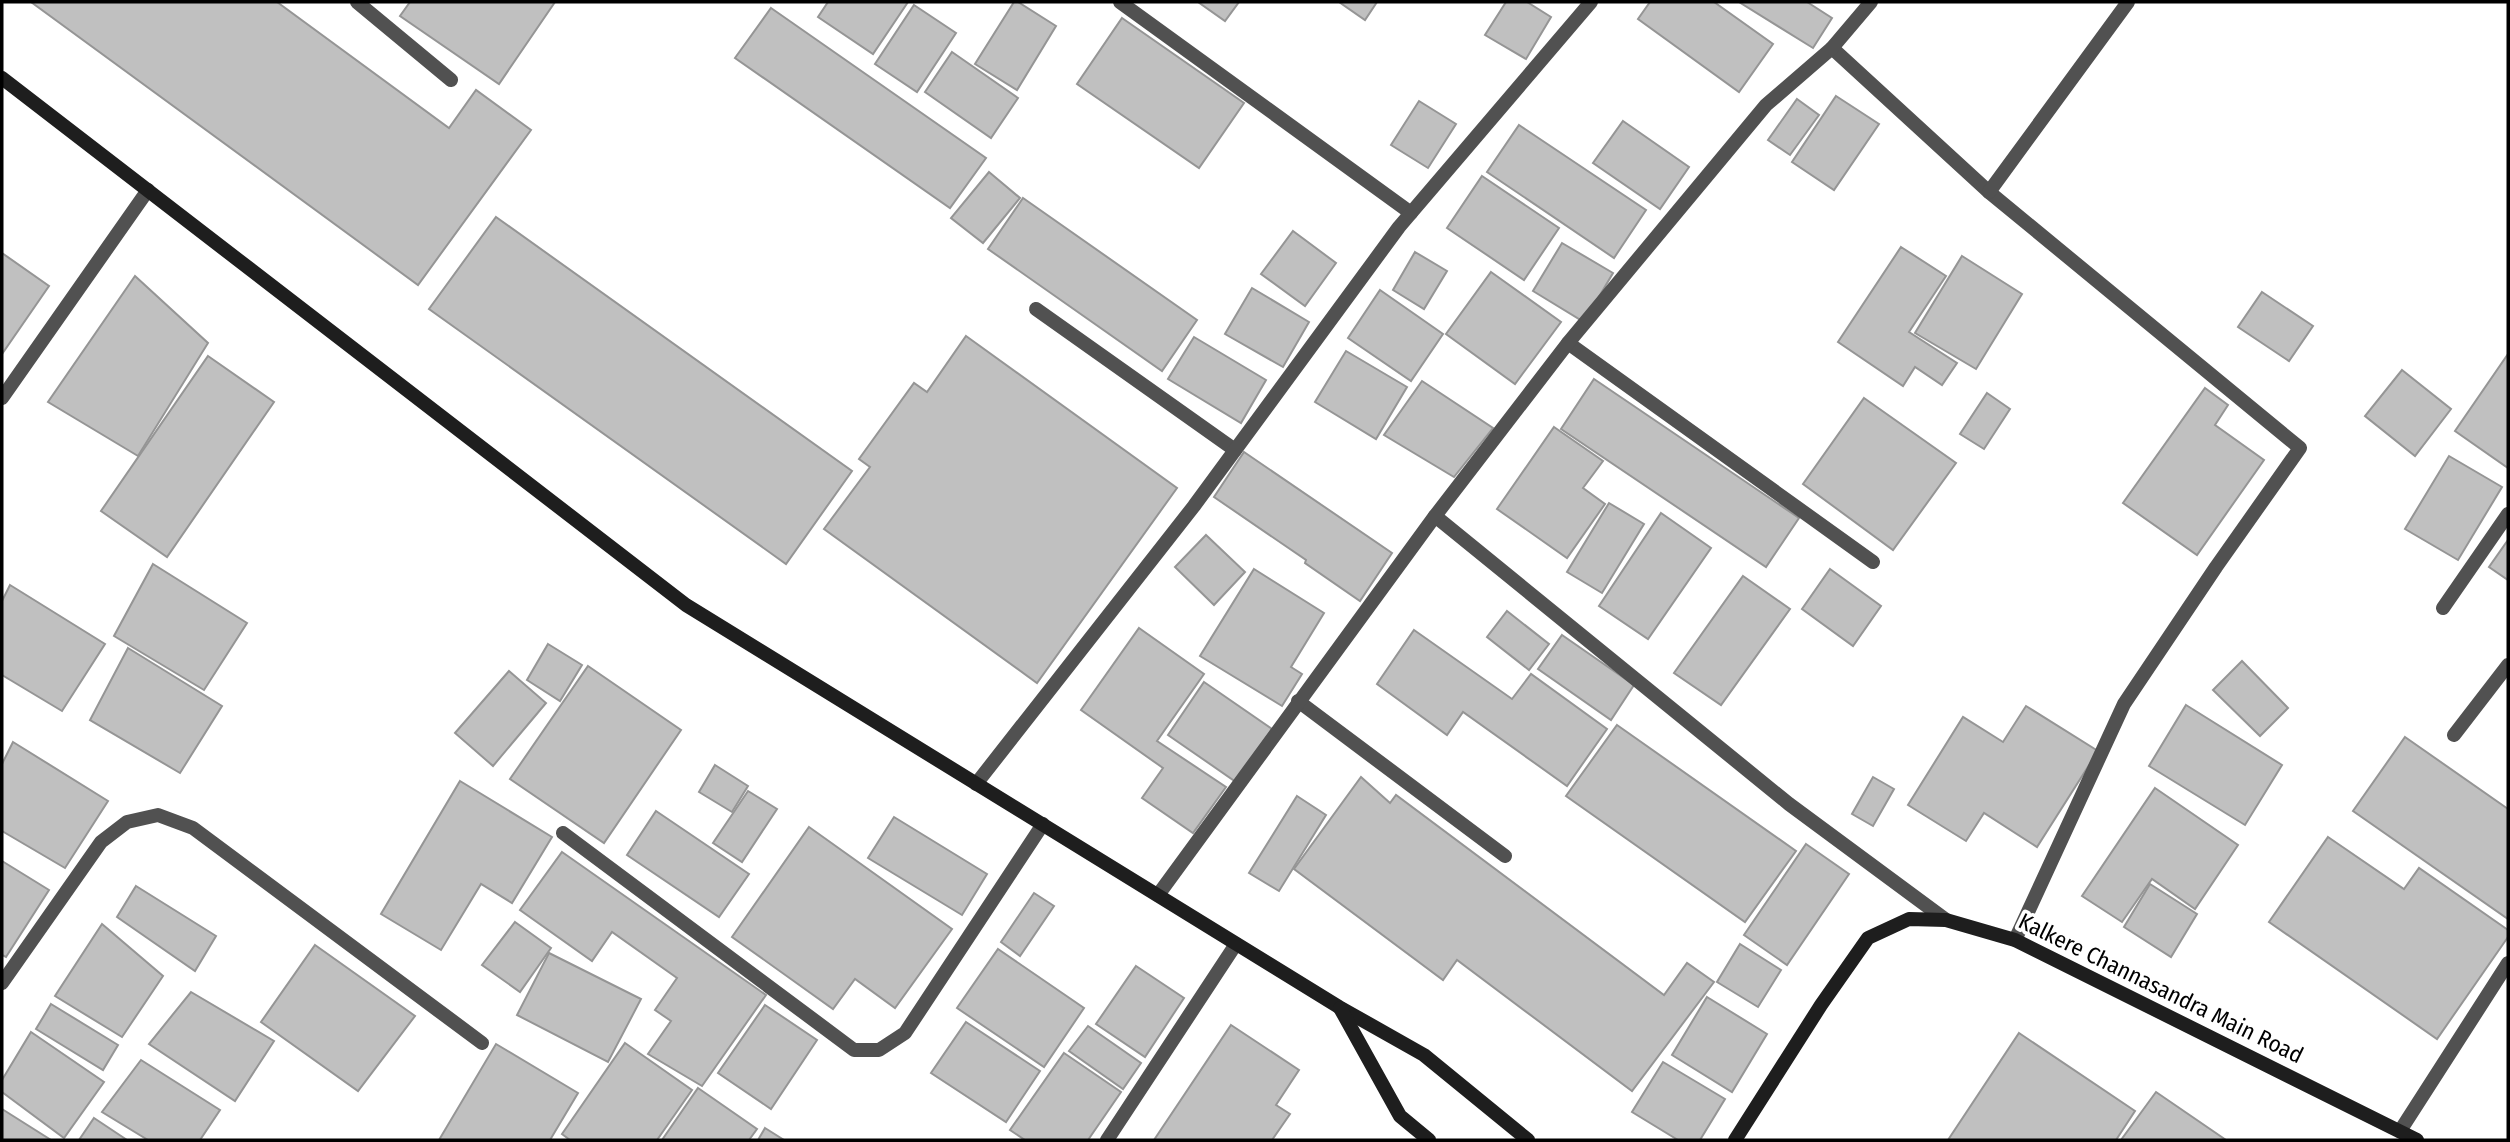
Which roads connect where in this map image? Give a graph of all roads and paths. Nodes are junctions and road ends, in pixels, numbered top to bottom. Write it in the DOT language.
graph roads {
  1 [pos="357,2"];
  2 [pos="1120,2"];
  3 [pos="1591,2"];
  4 [pos="1871,2"];
  5 [pos="2128,2"];
  6 [pos="1832,48"];
  7 [pos="2,78"];
  8 [pos="451,80"];
  9 [pos="148,190"];
  10 [pos="1989,192"];
  11 [pos="1411,213"];
  12 [pos="1036,309"];
  13 [pos="1568,342"];
  14 [pos="2,398"];
  15 [pos="1235,450"];
  16 [pos="2508,514"];
  17 [pos="1435,516"];
  18 [pos="1873,562"];
  19 [pos="2443,608"];
  20 [pos="2508,665"];
  21 [pos="1298,701"];
  22 [pos="2454,735"];
  23 [pos="976,784"];
  24 [pos="1043,824"];
  25 [pos="563,833"];
  26 [pos="1505,856"];
  27 [pos="1158,895"];
  28 [pos="1946,920"];
  29 [pos="2015,940"];
  30 [pos="1236,944"];
  31 [pos="2508,963"];
  32 [pos="2,983"];
  33 [pos="1339,1007"];
  34 [pos="482,1043"];
  35 [pos="2400,1131"];
  36 [pos="1107,1140"];
  37 [pos="1429,1140"];
  38 [pos="1528,1140"];
  39 [pos="1735,1140"];
  40 [pos="2417,1140"];
  1 -- 8 [label="street"];
  2 -- 11 [label="street"];
  3 -- 11 [label="street"];
  4 -- 6 [label="street"];
  5 -- 10 [label="street"];
  6 -- 10 [label="street"];
  6 -- 13 [label="street"];
  7 -- 9 [label="main road"];
  9 -- 14 [label="street"];
  9 -- 23 [label="main road"];
  10 -- 29 [label="street"];
  11 -- 15 [label="street"];
  12 -- 15 [label="street"];
  13 -- 17 [label="street"];
  13 -- 18 [label="street"];
  15 -- 23 [label="street"];
  16 -- 19 [label="street"];
  17 -- 21 [label="street"];
  17 -- 28 [label="street"];
  20 -- 22 [label="street"];
  21 -- 26 [label="street"];
  21 -- 27 [label="street"];
  23 -- 24 [label="main road"];
  24 -- 25 [label="street"];
  24 -- 27 [label="main road"];
  27 -- 30 [label="main road"];
  28 -- 29 [label="main road, Kalkere Channasandra Main Road"];
  28 -- 39 [label="main road, Kalkere Channasandra Main Road"];
  29 -- 35 [label="main road, Kalkere Channasandra Main Road"];
  30 -- 33 [label="main road"];
  30 -- 36 [label="street"];
  31 -- 35 [label="street"];
  32 -- 34 [label="street"];
  33 -- 37 [label="main road"];
  33 -- 38 [label="main road"];
  35 -- 40 [label="main road, Kalkere Channasandra Main Road"];
}
